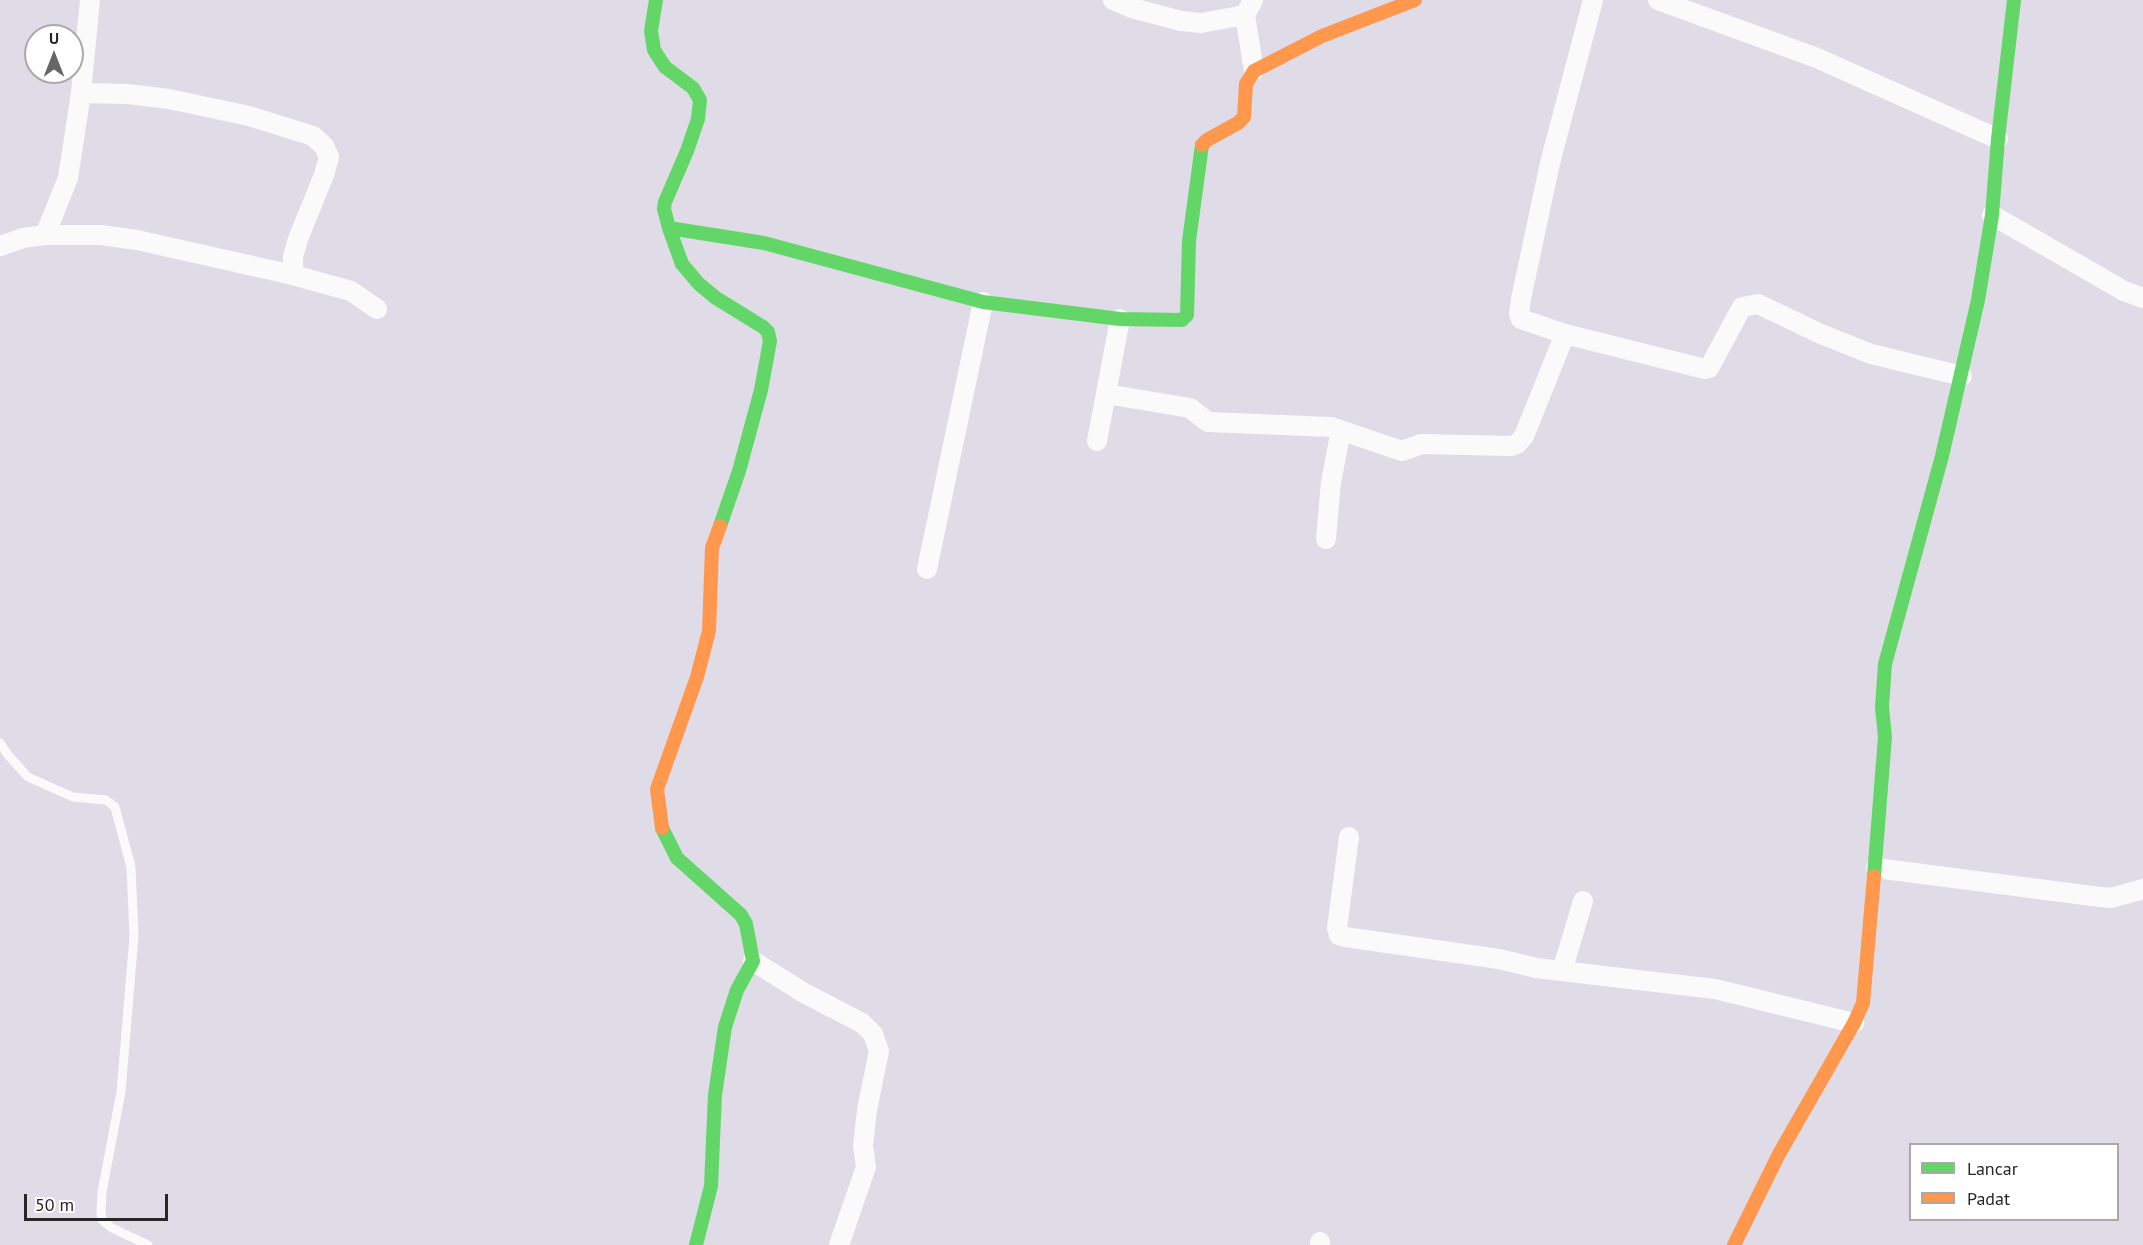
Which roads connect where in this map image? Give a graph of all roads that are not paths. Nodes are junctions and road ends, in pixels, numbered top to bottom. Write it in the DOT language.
graph roads {
  1 [pos="90,0"];
  2 [pos="656,0"];
  3 [pos="1113,0"];
  4 [pos="1415,0"];
  5 [pos="1593,0"];
  6 [pos="1658,0"];
  7 [pos="2014,0"];
  8 [pos="1145,5"];
  9 [pos="1249,8"];
  10 [pos="1254,71"];
  11 [pos="81,93"];
  12 [pos="1998,139"];
  13 [pos="1992,214"];
  14 [pos="669,228"];
  15 [pos="45,235"];
  16 [pos="0,246"];
  17 [pos="293,275"];
  18 [pos="2143,298"];
  19 [pos="983,302"];
  20 [pos="377,309"];
  21 [pos="1120,319"];
  22 [pos="1565,334"];
  23 [pos="1962,376"];
  24 [pos="1106,394"];
  25 [pos="1341,430"];
  26 [pos="1097,441"];
  27 [pos="1326,539"];
  28 [pos="927,568"];
  29 [pos="0,743"];
  30 [pos="1349,837"];
  31 [pos="1876,867"];
  32 [pos="2143,889"];
  33 [pos="1583,901"];
  34 [pos="753,961"];
  35 [pos="1562,971"];
  36 [pos="1854,1023"];
  37 [pos="148,1245"];
  38 [pos="696,1245"];
  39 [pos="839,1245"];
  40 [pos="1734,1245"];
  1 -- 11 [label="street"];
  2 -- 14 [label="street"];
  3 -- 8 [label="street"];
  4 -- 10 [label="street"];
  5 -- 22 [label="street"];
  6 -- 12 [label="street"];
  7 -- 12 [label="street"];
  8 -- 9 [label="street"];
  9 -- 10 [label="street"];
  10 -- 21 [label="street"];
  11 -- 15 [label="street"];
  11 -- 17 [label="street"];
  12 -- 13 [label="street"];
  13 -- 18 [label="street"];
  13 -- 23 [label="street"];
  14 -- 19 [label="street"];
  14 -- 34 [label="street"];
  15 -- 16 [label="street"];
  15 -- 17 [label="street"];
  17 -- 20 [label="street"];
  19 -- 21 [label="street"];
  19 -- 28 [label="street"];
  21 -- 24 [label="street"];
  22 -- 23 [label="street"];
  22 -- 25 [label="street"];
  23 -- 31 [label="street"];
  24 -- 25 [label="street"];
  24 -- 26 [label="street"];
  25 -- 27 [label="street"];
  29 -- 37 [label="lane"];
  30 -- 35 [label="street"];
  31 -- 32 [label="street"];
  31 -- 36 [label="street"];
  33 -- 35 [label="street"];
  34 -- 38 [label="street"];
  34 -- 39 [label="street"];
  35 -- 36 [label="street"];
  36 -- 40 [label="street"];
}
